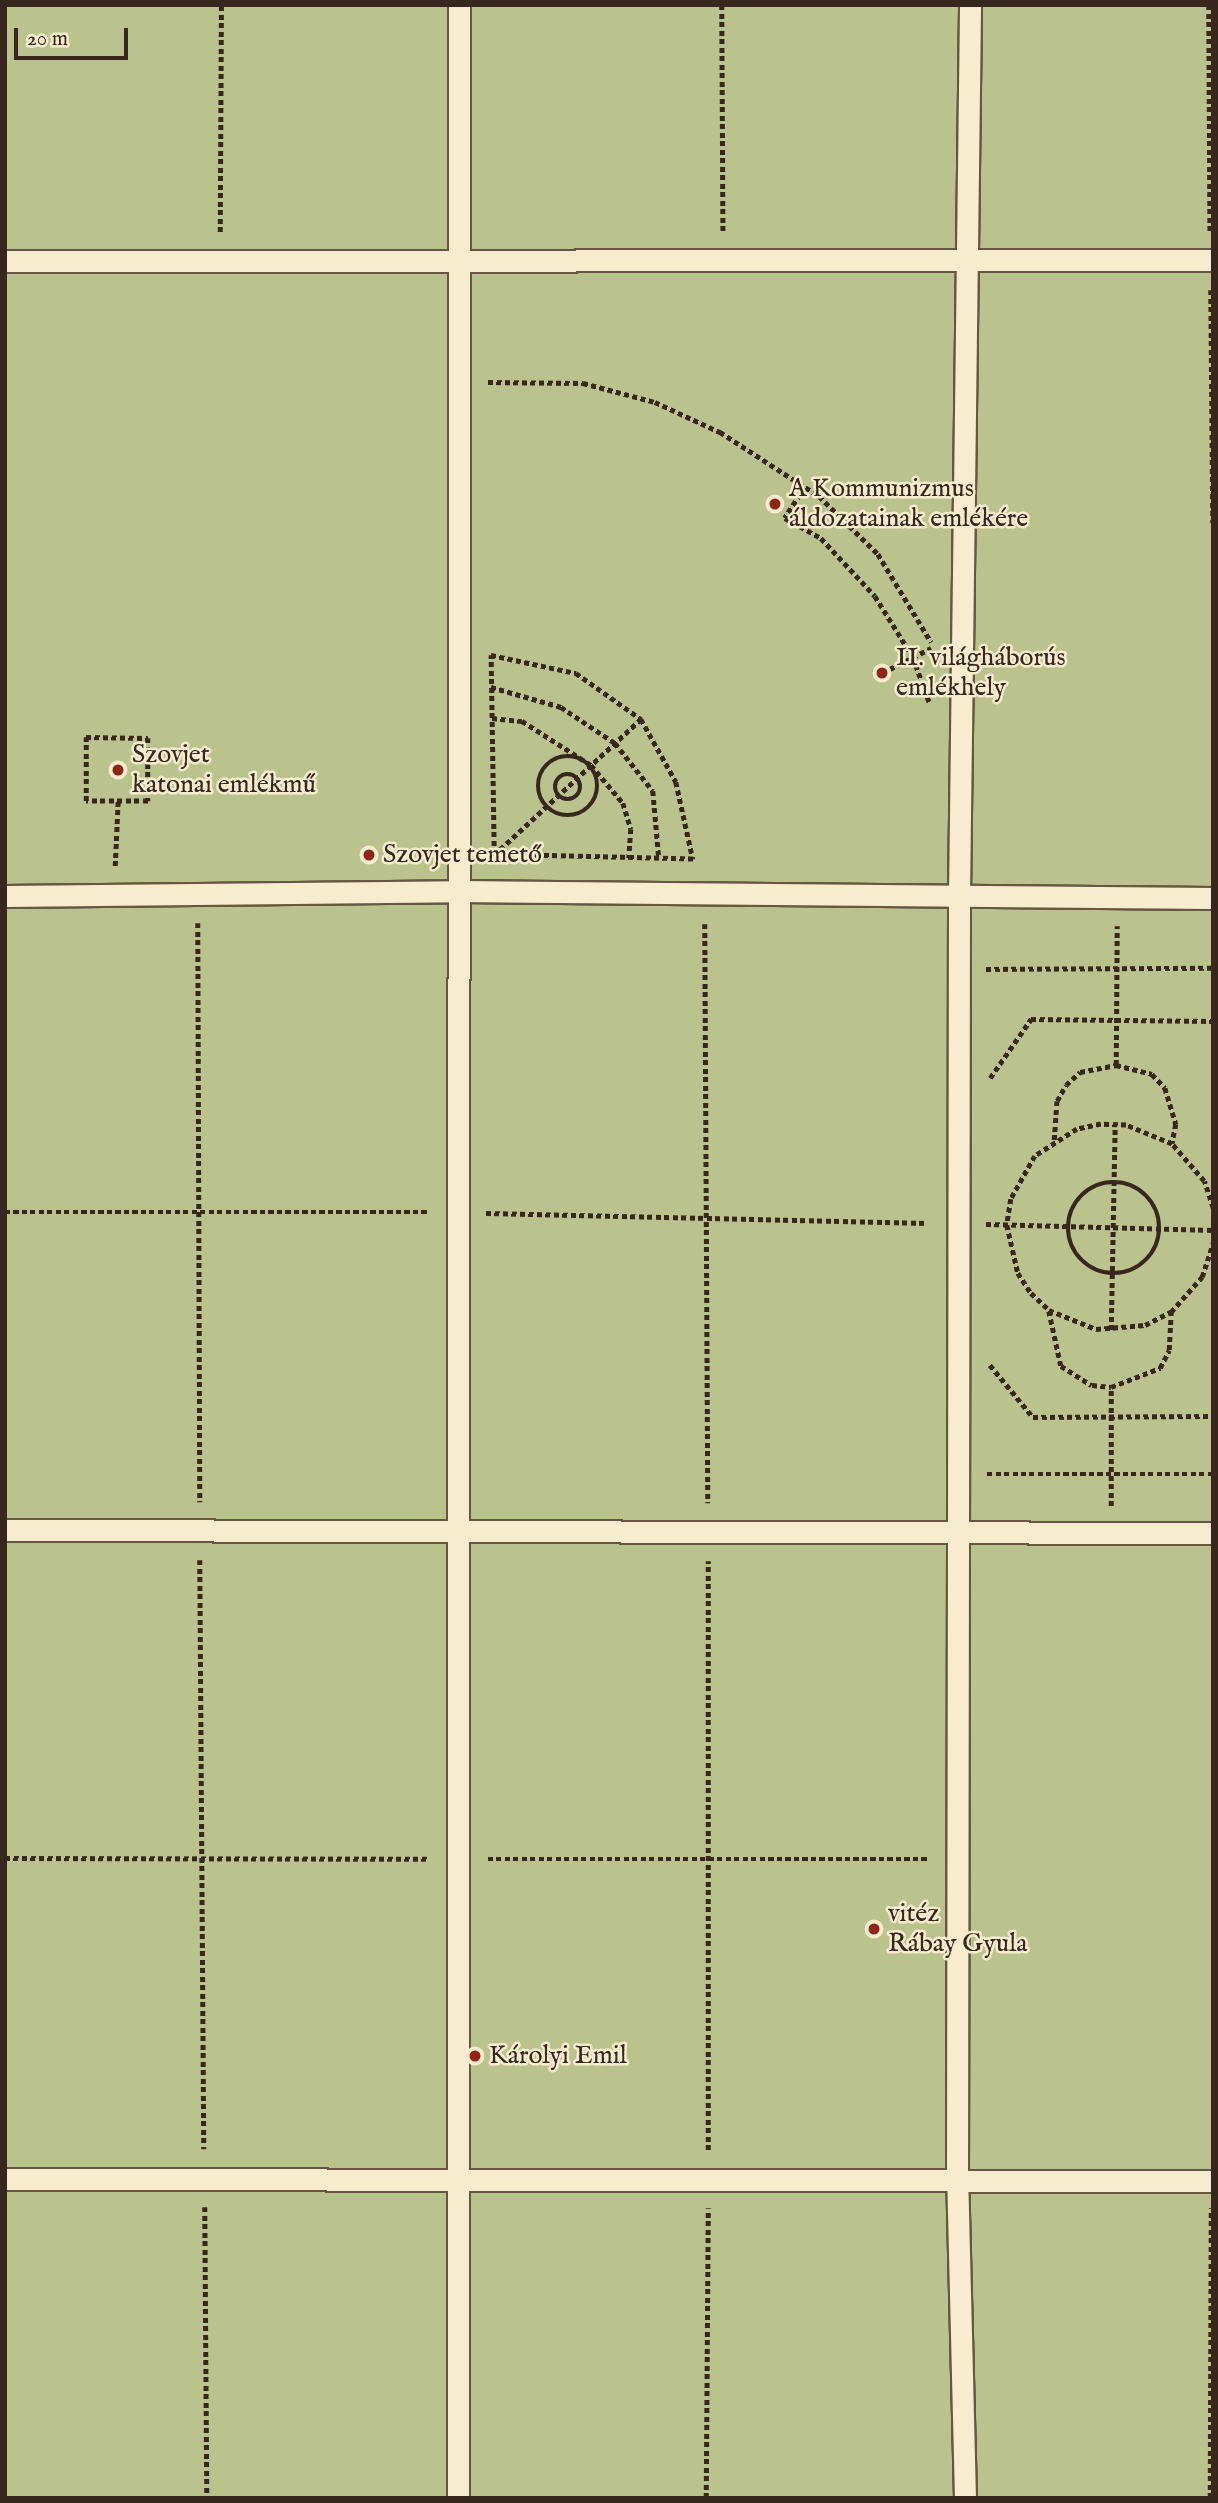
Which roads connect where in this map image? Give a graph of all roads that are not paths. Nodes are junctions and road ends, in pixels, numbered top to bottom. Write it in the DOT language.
graph roads {
  1 [pos="459,5"];
  2 [pos="970,5"];
  3 [pos="459,260"];
  4 [pos="970,260"];
  5 [pos="1213,260"];
  6 [pos="5,261"];
  7 [pos="459,891"];
  8 [pos="5,896"];
  9 [pos="959,896"];
  10 [pos="1213,898"];
  11 [pos="5,1530"];
  12 [pos="458,1531"];
  13 [pos="962,1532"];
  14 [pos="1213,1533"];
  15 [pos="5,2179"];
  16 [pos="462,2180"];
  17 [pos="957,2181"];
  18 [pos="1212,2181"];
  19 [pos="458,2498"];
  20 [pos="965,2498"];
  1 -- 3 [label="lane"];
  2 -- 4 [label="lane"];
  3 -- 4 [label="lane"];
  3 -- 6 [label="lane"];
  3 -- 7 [label="lane"];
  4 -- 5 [label="lane"];
  4 -- 9 [label="lane"];
  7 -- 8 [label="lane"];
  7 -- 9 [label="lane"];
  7 -- 12 [label="lane"];
  9 -- 10 [label="lane"];
  9 -- 13 [label="lane"];
  11 -- 12 [label="lane"];
  12 -- 13 [label="lane"];
  12 -- 16 [label="lane"];
  13 -- 14 [label="lane"];
  13 -- 17 [label="lane"];
  15 -- 16 [label="lane"];
  16 -- 17 [label="lane"];
  16 -- 19 [label="lane"];
  17 -- 18 [label="lane"];
  17 -- 20 [label="lane"];
}
